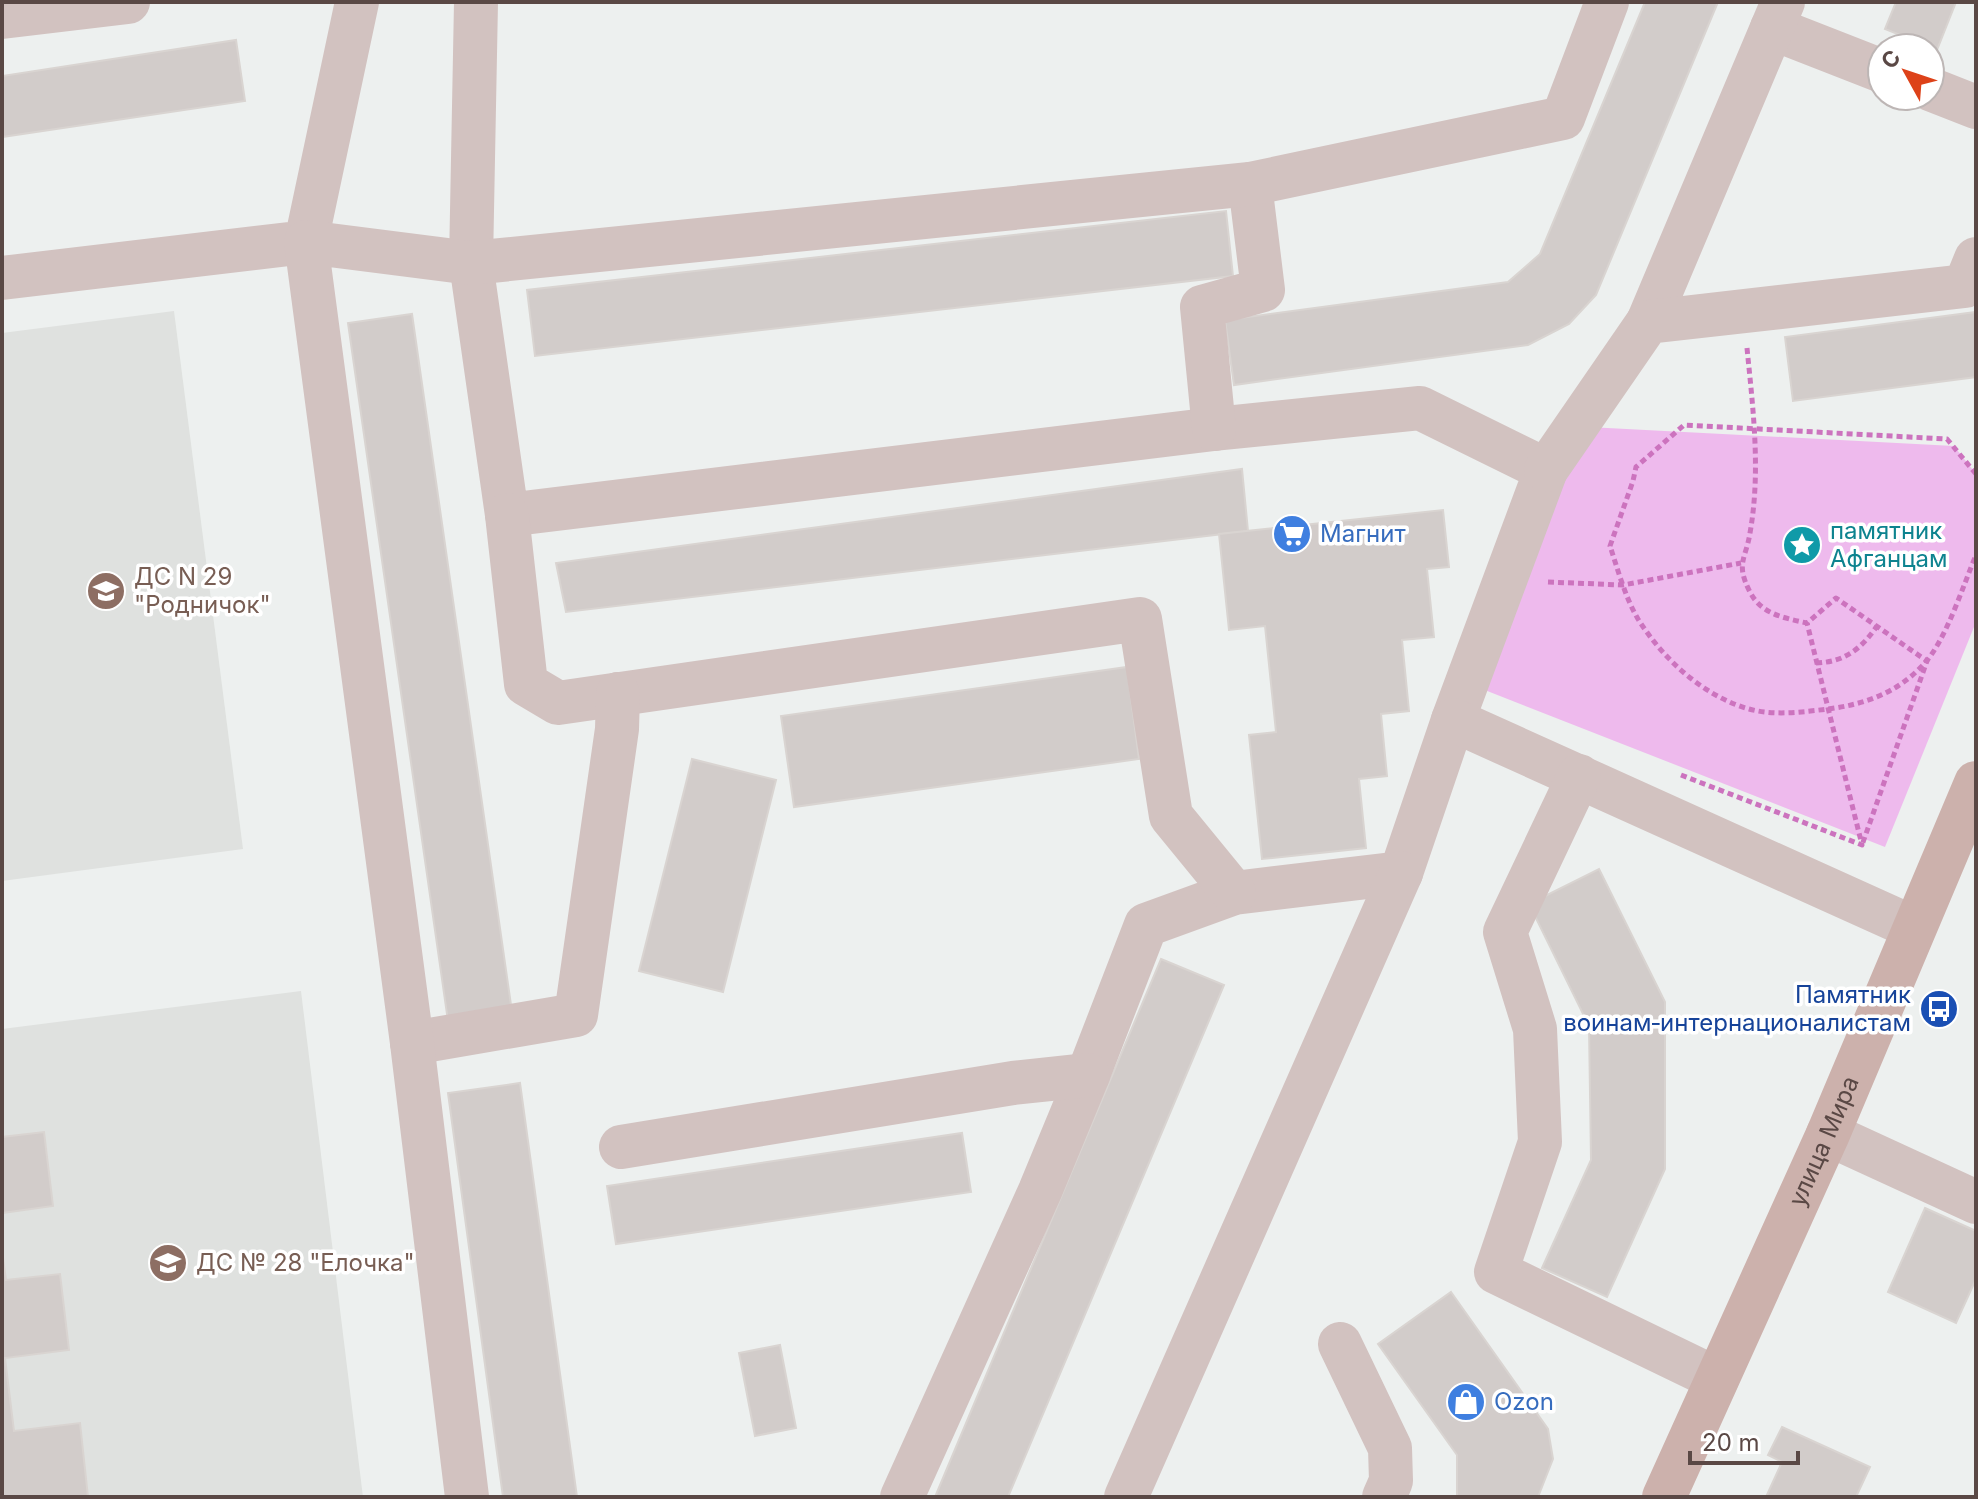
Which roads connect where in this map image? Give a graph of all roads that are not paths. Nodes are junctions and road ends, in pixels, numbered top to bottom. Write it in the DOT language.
graph roads {
  1 [pos="128,2"];
  2 [pos="357,2"];
  3 [pos="476,2"];
  4 [pos="1607,2"];
  5 [pos="1778,15"];
  6 [pos="2,17"];
  7 [pos="1866,62"];
  8 [pos="1946,95"];
  9 [pos="1976,107"];
  10 [pos="1250,184"];
  11 [pos="306,242"];
  12 [pos="1976,259"];
  13 [pos="471,263"];
  14 [pos="2,278"];
  15 [pos="1648,322"];
  16 [pos="1214,429"];
  17 [pos="1546,470"];
  18 [pos="507,515"];
  19 [pos="618,694"];
  20 [pos="1453,720"];
  21 [pos="1579,776"];
  22 [pos="1976,783"];
  23 [pos="1401,873"];
  24 [pos="1234,893"];
  25 [pos="1914,928"];
  26 [pos="412,1043"];
  27 [pos="1088,1075"];
  28 [pos="1828,1134"];
  29 [pos="621,1147"];
  30 [pos="1976,1202"];
  31 [pos="1340,1344"];
  32 [pos="1717,1379"];
  33 [pos="467,1497"];
  34 [pos="902,1497"];
  35 [pos="1126,1497"];
  36 [pos="1384,1497"];
  37 [pos="1664,1497"];
  1 -- 6 [label="street"];
  2 -- 11 [label="street"];
  3 -- 13 [label="street"];
  4 -- 10 [label="street"];
  5 -- 7 [label="street"];
  5 -- 15 [label="street"];
  8 -- 9 [label="street"];
  10 -- 13 [label="street"];
  10 -- 16 [label="street"];
  11 -- 13 [label="street"];
  11 -- 14 [label="street"];
  11 -- 26 [label="street"];
  12 -- 15 [label="street"];
  13 -- 18 [label="street"];
  15 -- 17 [label="street"];
  16 -- 17 [label="street"];
  16 -- 18 [label="street"];
  17 -- 20 [label="street"];
  18 -- 19 [label="street"];
  19 -- 24 [label="street"];
  19 -- 26 [label="street"];
  20 -- 21 [label="street"];
  20 -- 23 [label="street"];
  21 -- 25 [label="street"];
  21 -- 32 [label="street"];
  22 -- 25 [label="main road, улица Мира"];
  23 -- 24 [label="street"];
  23 -- 35 [label="street"];
  24 -- 27 [label="street"];
  25 -- 28 [label="main road, улица Мира"];
  26 -- 33 [label="street"];
  27 -- 29 [label="street"];
  27 -- 34 [label="street"];
  28 -- 30 [label="street"];
  28 -- 32 [label="main road, улица Мира"];
  31 -- 36 [label="street"];
  32 -- 37 [label="main road, улица Мира"];
}
